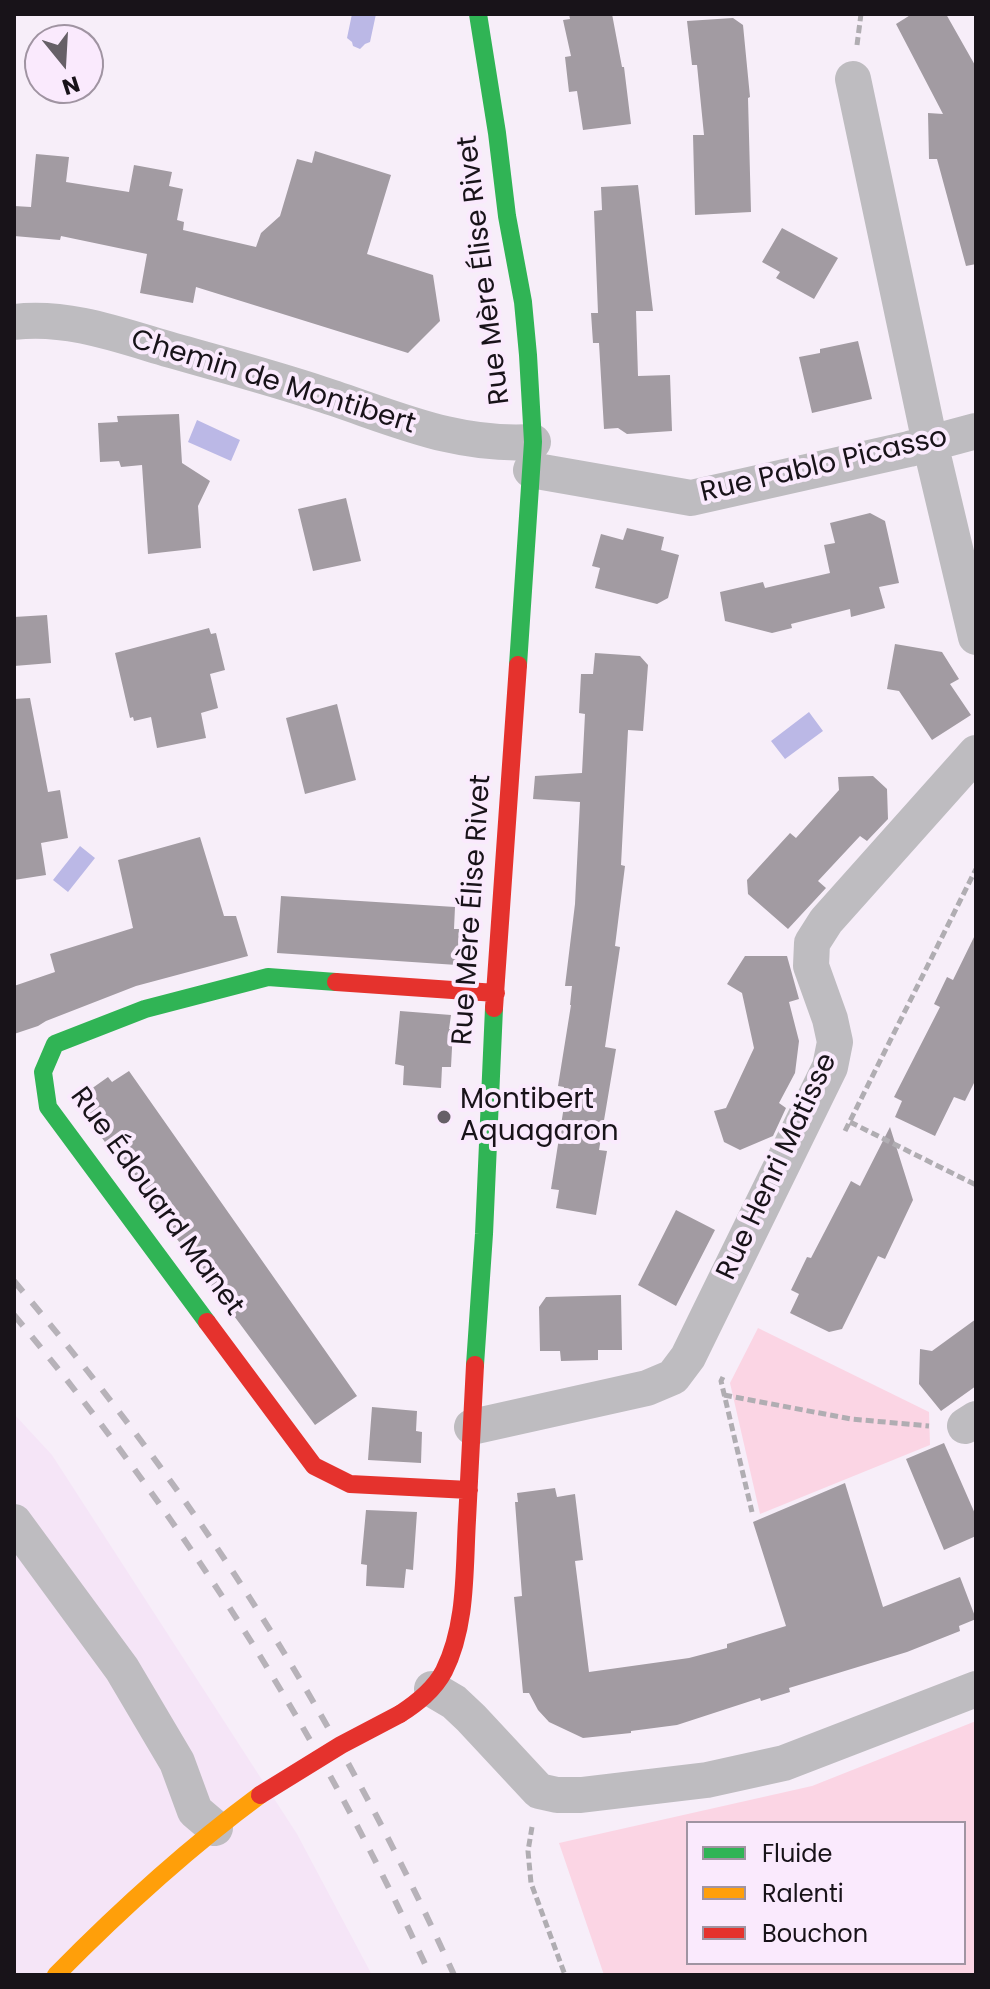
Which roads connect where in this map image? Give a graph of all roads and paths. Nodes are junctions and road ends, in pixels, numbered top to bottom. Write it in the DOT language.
graph roads {
  1 [pos="478,14"];
  2 [pos="853,79"];
  3 [pos="14,322"];
  4 [pos="976,431"];
  5 [pos="930,443"];
  6 [pos="532,456"];
  7 [pos="976,637"];
  8 [pos="976,753"];
  9 [pos="976,869"];
  10 [pos="496,993"];
  11 [pos="850,1122"];
  12 [pos="843,1135"];
  13 [pos="976,1185"];
  14 [pos="728,1367"];
  15 [pos="724,1395"];
  16 [pos="971,1422"];
  17 [pos="472,1427"];
  18 [pos="469,1490"];
  19 [pos="752,1512"];
  20 [pos="14,1522"];
  21 [pos="432,1689"];
  22 [pos="976,1689"];
  23 [pos="539,1791"];
  24 [pos="215,1828"];
  25 [pos="50,1971"];
  26 [pos="565,1975"];
  1 -- 6 [label="street, Rue Mère Élise Rivet"];
  2 -- 5 [label="street"];
  3 -- 6 [label="street, Chemin de Montibert"];
  4 -- 5 [label="street, Rue Pablo Picasso"];
  5 -- 6 [label="street, Rue Pablo Picasso"];
  5 -- 7 [label="street"];
  6 -- 10 [label="street, Rue Mère Élise Rivet"];
  8 -- 17 [label="street, Rue Henri Matisse"];
  9 -- 11 [label="path"];
  10 -- 17 [label="street, Rue Mère Élise Rivet"];
  10 -- 18 [label="street, Rue Édouard Manet"];
  11 -- 12 [label="path"];
  11 -- 13 [label="path"];
  14 -- 15 [label="path"];
  15 -- 16 [label="path"];
  15 -- 19 [label="path"];
  17 -- 18 [label="street, Rue Mère Élise Rivet"];
  18 -- 21 [label="street, Rue Mère Élise Rivet"];
  20 -- 24 [label="street"];
  21 -- 23 [label="street"];
  21 -- 24 [label="street, Rue Mère Élise Rivet, bridge"];
  22 -- 23 [label="street"];
  23 -- 26 [label="path"];
  24 -- 25 [label="street, Rue Mère Élise Rivet"];
}
